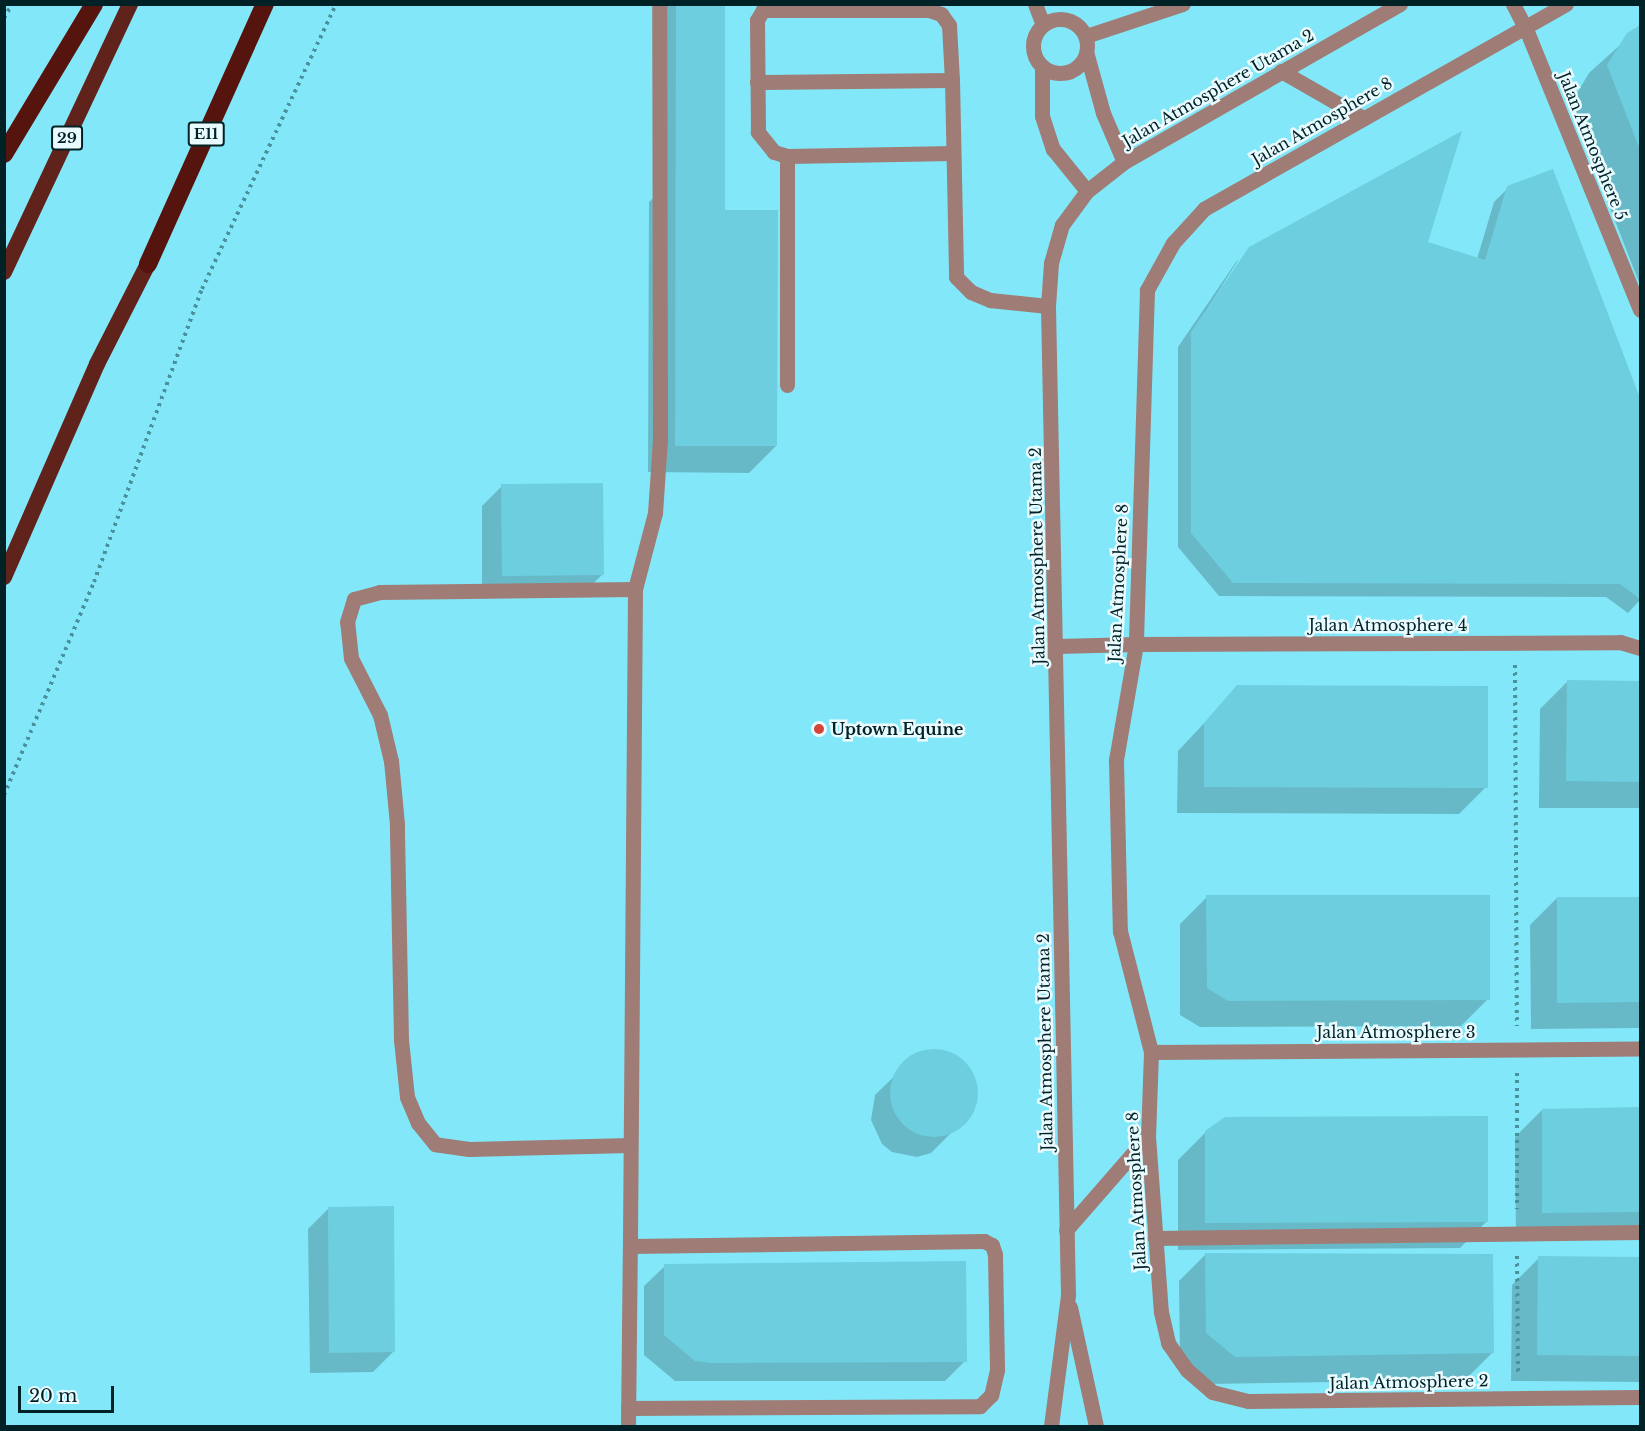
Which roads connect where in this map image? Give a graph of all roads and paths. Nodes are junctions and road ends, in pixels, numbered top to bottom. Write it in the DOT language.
graph roads {
  1 [pos="12,4"];
  2 [pos="94,4"];
  3 [pos="130,4"];
  4 [pos="265,4"];
  5 [pos="336,4"];
  6 [pos="658,4"];
  7 [pos="1035,4"];
  8 [pos="1183,4"];
  9 [pos="1400,4"];
  10 [pos="1513,4"];
  11 [pos="1566,4"];
  12 [pos="4,18"];
  13 [pos="1043,25"];
  14 [pos="1526,29"];
  15 [pos="1086,36"];
  16 [pos="1086,55"];
  17 [pos="1042,66"];
  18 [pos="1281,71"];
  19 [pos="952,80"];
  20 [pos="757,82"];
  21 [pos="1363,117"];
  22 [pos="4,153"];
  23 [pos="953,153"];
  24 [pos="787,156"];
  25 [pos="1124,162"];
  26 [pos="1087,191"];
  27 [pos="148,264"];
  28 [pos="4,272"];
  29 [pos="1048,306"];
  30 [pos="1641,310"];
  31 [pos="787,385"];
  32 [pos="4,577"];
  33 [pos="634,589"];
  34 [pos="1515,643"];
  35 [pos="1136,644"];
  36 [pos="1057,646"];
  37 [pos="1641,648"];
  38 [pos="4,795"];
  39 [pos="1517,1049"];
  40 [pos="1641,1049"];
  41 [pos="1151,1052"];
  42 [pos="1148,1137"];
  43 [pos="630,1144"];
  44 [pos="1066,1230"];
  45 [pos="1641,1232"];
  46 [pos="1517,1234"];
  47 [pos="1155,1238"];
  48 [pos="630,1246"];
  49 [pos="1068,1296"];
  50 [pos="1187,1370"];
  51 [pos="1641,1397"];
  52 [pos="1518,1399"];
  53 [pos="628,1408"];
  54 [pos="628,1426"];
  55 [pos="1051,1426"];
  56 [pos="1096,1426"];
  1 -- 12 [label="path"];
  2 -- 22 [label="highway"];
  3 -- 28 [label="highway, 29"];
  4 -- 27 [label="highway, E11"];
  5 -- 38 [label="path"];
  6 -- 33 [label="street"];
  7 -- 13 [label="street"];
  8 -- 15 [label="street"];
  9 -- 18 [label="street, Jalan Atmosphere Utama 2"];
  10 -- 14 [label="street, Jalan Atmosphere 5"];
  11 -- 14 [label="street, Jalan Atmosphere 8"];
  13 -- 15 [label="street"];
  13 -- 17 [label="street"];
  14 -- 21 [label="street, Jalan Atmosphere 8"];
  14 -- 30 [label="street, Jalan Atmosphere 5"];
  15 -- 16 [label="street"];
  16 -- 17 [label="street"];
  16 -- 25 [label="street"];
  17 -- 26 [label="street"];
  18 -- 21 [label="street"];
  18 -- 25 [label="street, Jalan Atmosphere Utama 2"];
  19 -- 20 [label="street"];
  19 -- 20 [label="street"];
  19 -- 23 [label="street"];
  20 -- 24 [label="street"];
  21 -- 35 [label="street, Jalan Atmosphere 8"];
  23 -- 24 [label="street"];
  23 -- 29 [label="street"];
  24 -- 31 [label="street"];
  25 -- 26 [label="street, Jalan Atmosphere Utama 2"];
  26 -- 29 [label="street, Jalan Atmosphere Utama 2"];
  27 -- 32 [label="highway"];
  29 -- 36 [label="street, Jalan Atmosphere Utama 2"];
  33 -- 43 [label="street"];
  33 -- 43 [label="street"];
  34 -- 35 [label="street, Jalan Atmosphere 4"];
  34 -- 37 [label="street, Jalan Atmosphere 4"];
  34 -- 39 [label="path"];
  35 -- 36 [label="street, Jalan Atmosphere 4"];
  35 -- 41 [label="street, Jalan Atmosphere 8"];
  36 -- 44 [label="street, Jalan Atmosphere Utama 2"];
  39 -- 40 [label="street, Jalan Atmosphere 3"];
  39 -- 41 [label="street, Jalan Atmosphere 3"];
  39 -- 46 [label="path"];
  41 -- 42 [label="street, Jalan Atmosphere 8"];
  42 -- 44 [label="street"];
  42 -- 47 [label="street, Jalan Atmosphere 8"];
  43 -- 48 [label="street"];
  44 -- 49 [label="street, Jalan Atmosphere Utama 2"];
  45 -- 46 [label="street"];
  46 -- 47 [label="street"];
  46 -- 52 [label="path"];
  47 -- 50 [label="street, Jalan Atmosphere 8"];
  48 -- 53 [label="street"];
  48 -- 53 [label="street"];
  49 -- 55 [label="street"];
  49 -- 56 [label="street"];
  50 -- 52 [label="street, Jalan Atmosphere 2"];
  51 -- 52 [label="street, Jalan Atmosphere 2"];
  53 -- 54 [label="street"];
}
